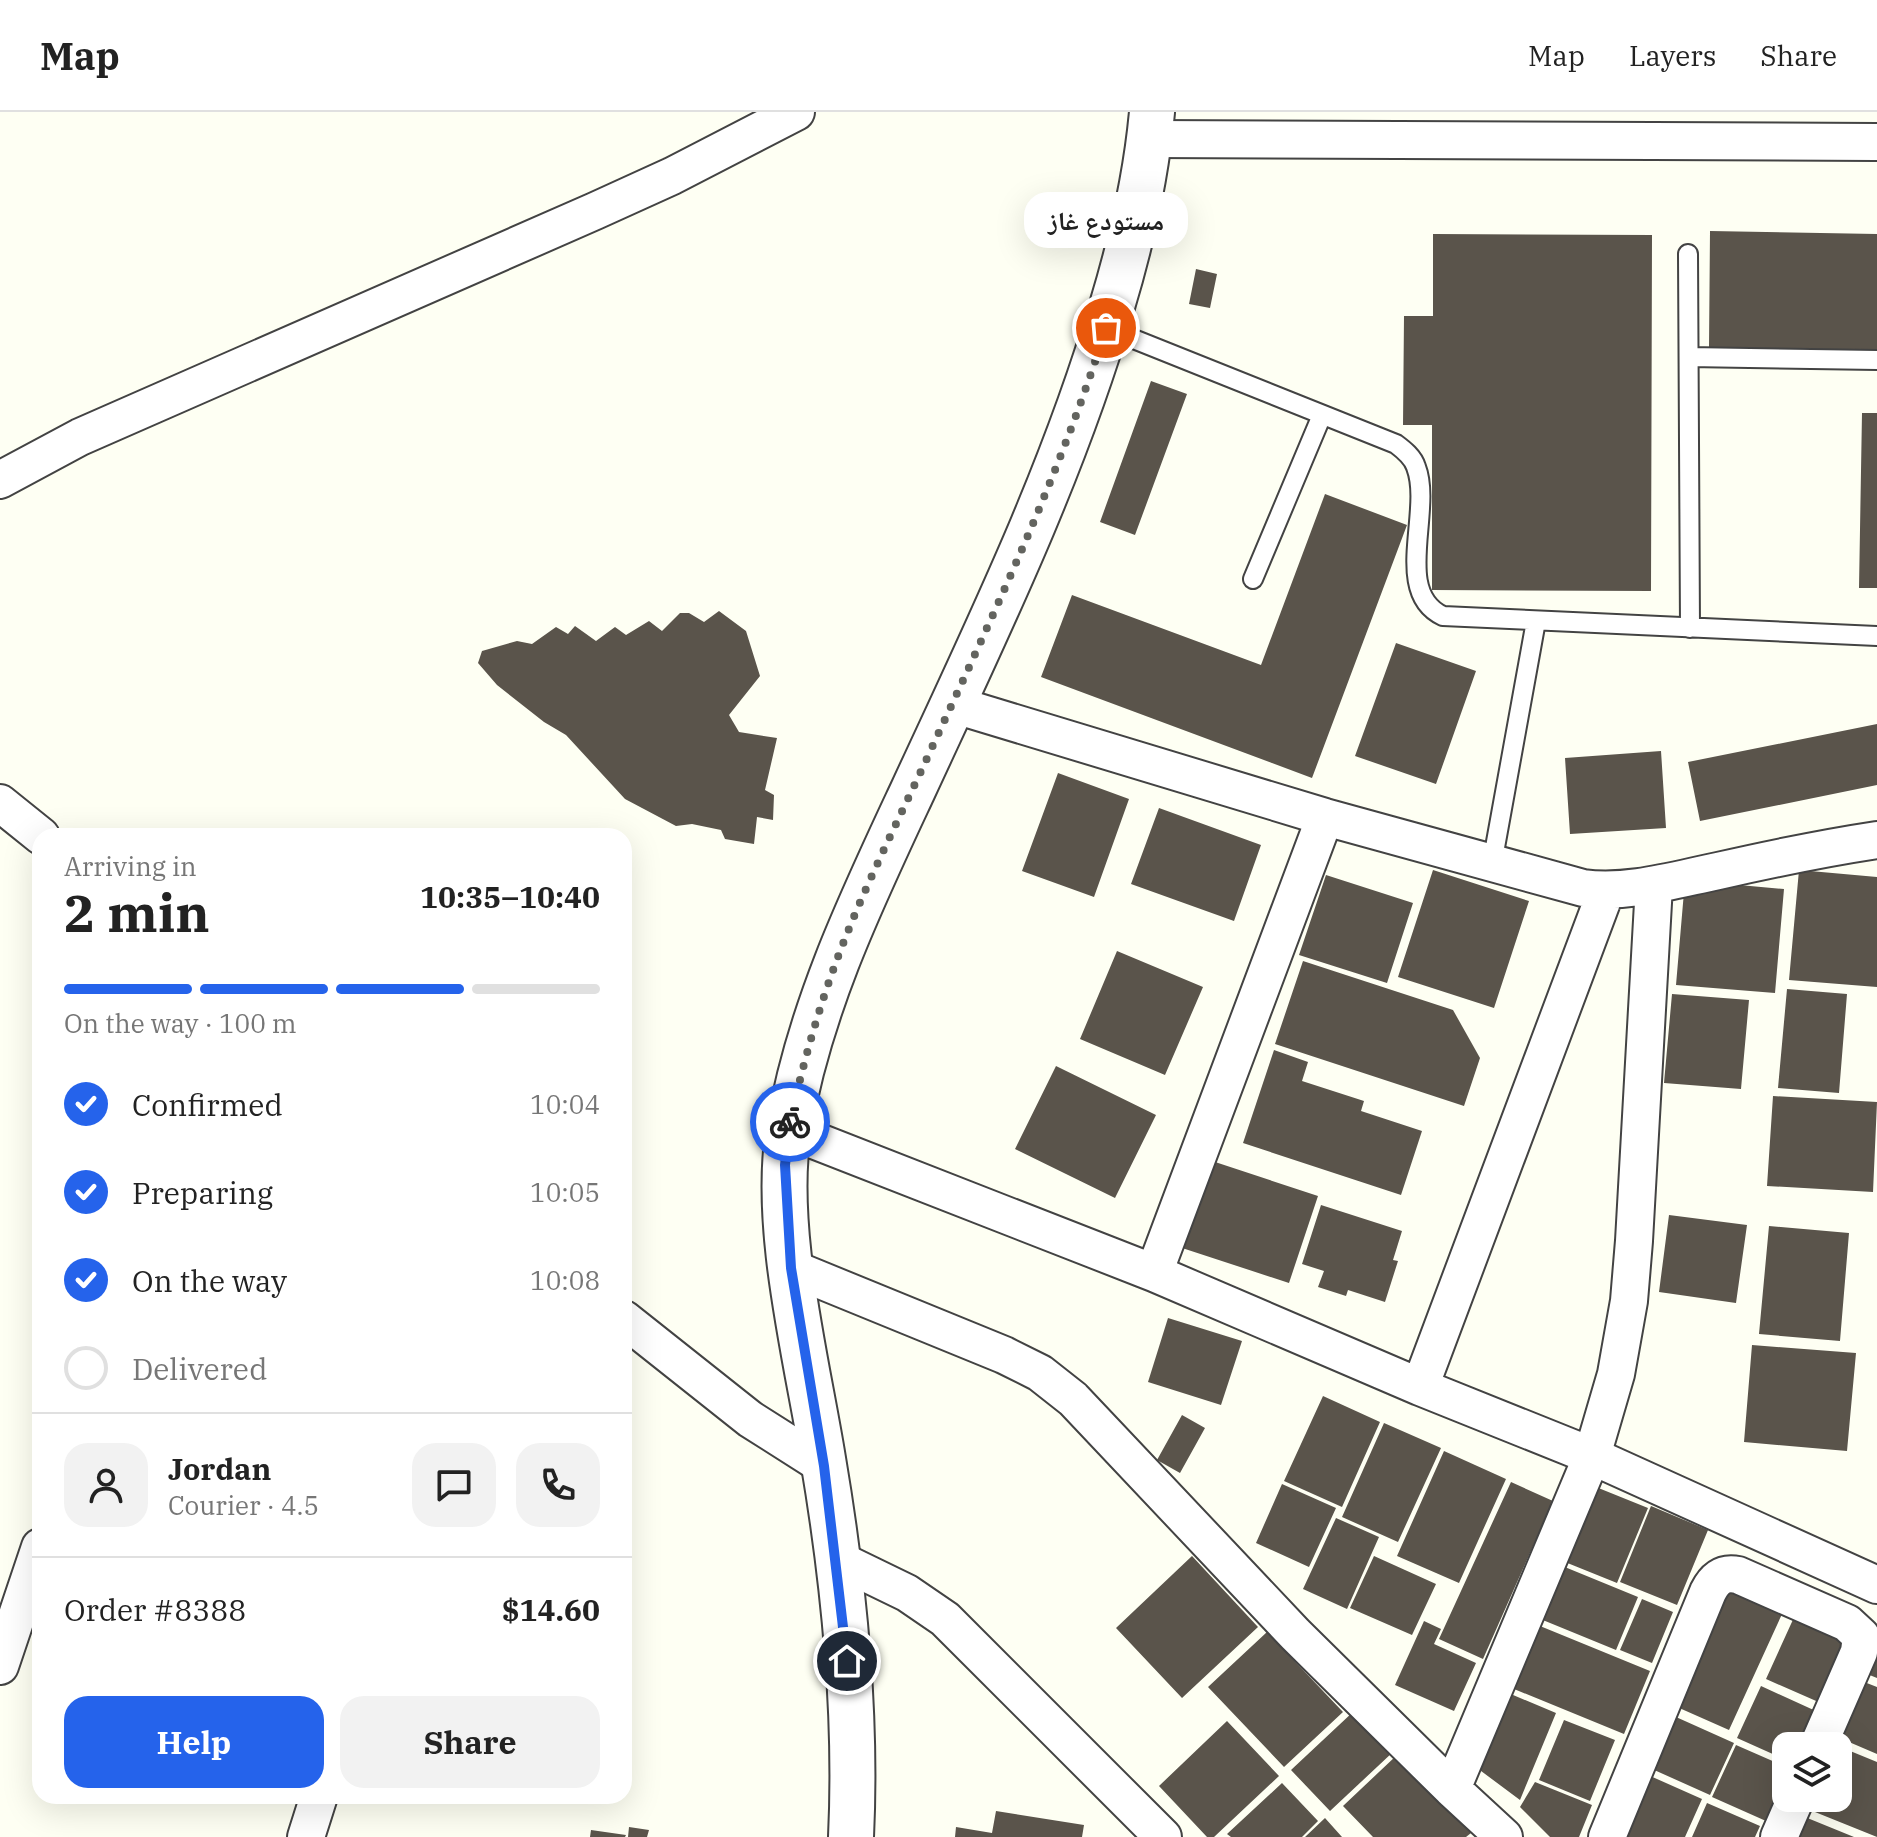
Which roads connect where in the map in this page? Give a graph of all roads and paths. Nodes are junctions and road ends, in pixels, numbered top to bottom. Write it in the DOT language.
graph roads {
  1 [pos="796,112"];
  2 [pos="1151,125"];
  3 [pos="1877,142"];
  4 [pos="1688,254"];
  5 [pos="1106,328"];
  6 [pos="1689,357"];
  7 [pos="1877,360"];
  8 [pos="1322,415"];
  9 [pos="0,480"];
  10 [pos="1253,579"];
  11 [pos="1536,621"];
  12 [pos="1690,628"];
  13 [pos="1877,636"];
  14 [pos="952,704"];
  15 [pos="0,803"];
  16 [pos="1325,817"];
  17 [pos="32,829"];
  18 [pos="1877,840"];
  19 [pos="1492,864"];
  20 [pos="1654,885"];
  21 [pos="1606,891"];
  22 [pos="788,1130"];
  23 [pos="791,1268"];
  24 [pos="1154,1273"];
  25 [pos="632,1325"];
  26 [pos="1420,1387"];
  27 [pos="1592,1456"];
  28 [pos="824,1466"];
  29 [pos="837,1559"];
  30 [pos="32,1571"];
  31 [pos="1877,1585"];
  32 [pos="0,1666"];
  33 [pos="1824,1732"];
  34 [pos="1452,1789"];
  35 [pos="316,1804"];
  36 [pos="1790,1812"];
  37 [pos="306,1837"];
  38 [pos="851,1837"];
  39 [pos="1163,1837"];
  40 [pos="1504,1837"];
  41 [pos="1607,1837"];
  42 [pos="1779,1837"];
  1 -- 9 [label="street"];
  2 -- 3 [label="street"];
  2 -- 5 [label="street"];
  4 -- 6 [label="lane"];
  5 -- 8 [label="lane"];
  5 -- 14 [label="street"];
  6 -- 7 [label="lane"];
  6 -- 12 [label="lane"];
  8 -- 10 [label="lane"];
  8 -- 11 [label="lane"];
  11 -- 12 [label="lane"];
  11 -- 19 [label="lane"];
  12 -- 13 [label="lane"];
  14 -- 16 [label="street"];
  14 -- 22 [label="street"];
  15 -- 17 [label="street"];
  16 -- 19 [label="street"];
  16 -- 24 [label="street"];
  18 -- 20 [label="street"];
  19 -- 21 [label="street"];
  20 -- 21 [label="street"];
  20 -- 27 [label="street"];
  21 -- 26 [label="street"];
  22 -- 23 [label="street"];
  22 -- 24 [label="street"];
  23 -- 28 [label="street"];
  23 -- 34 [label="street"];
  24 -- 26 [label="street"];
  25 -- 28 [label="street"];
  26 -- 27 [label="street"];
  27 -- 31 [label="street"];
  27 -- 34 [label="street"];
  28 -- 29 [label="street"];
  29 -- 38 [label="street"];
  29 -- 39 [label="street"];
  30 -- 32 [label="street"];
  33 -- 41 [label="street"];
  34 -- 40 [label="street"];
  35 -- 37 [label="street"];
  36 -- 42 [label="street"];
}
